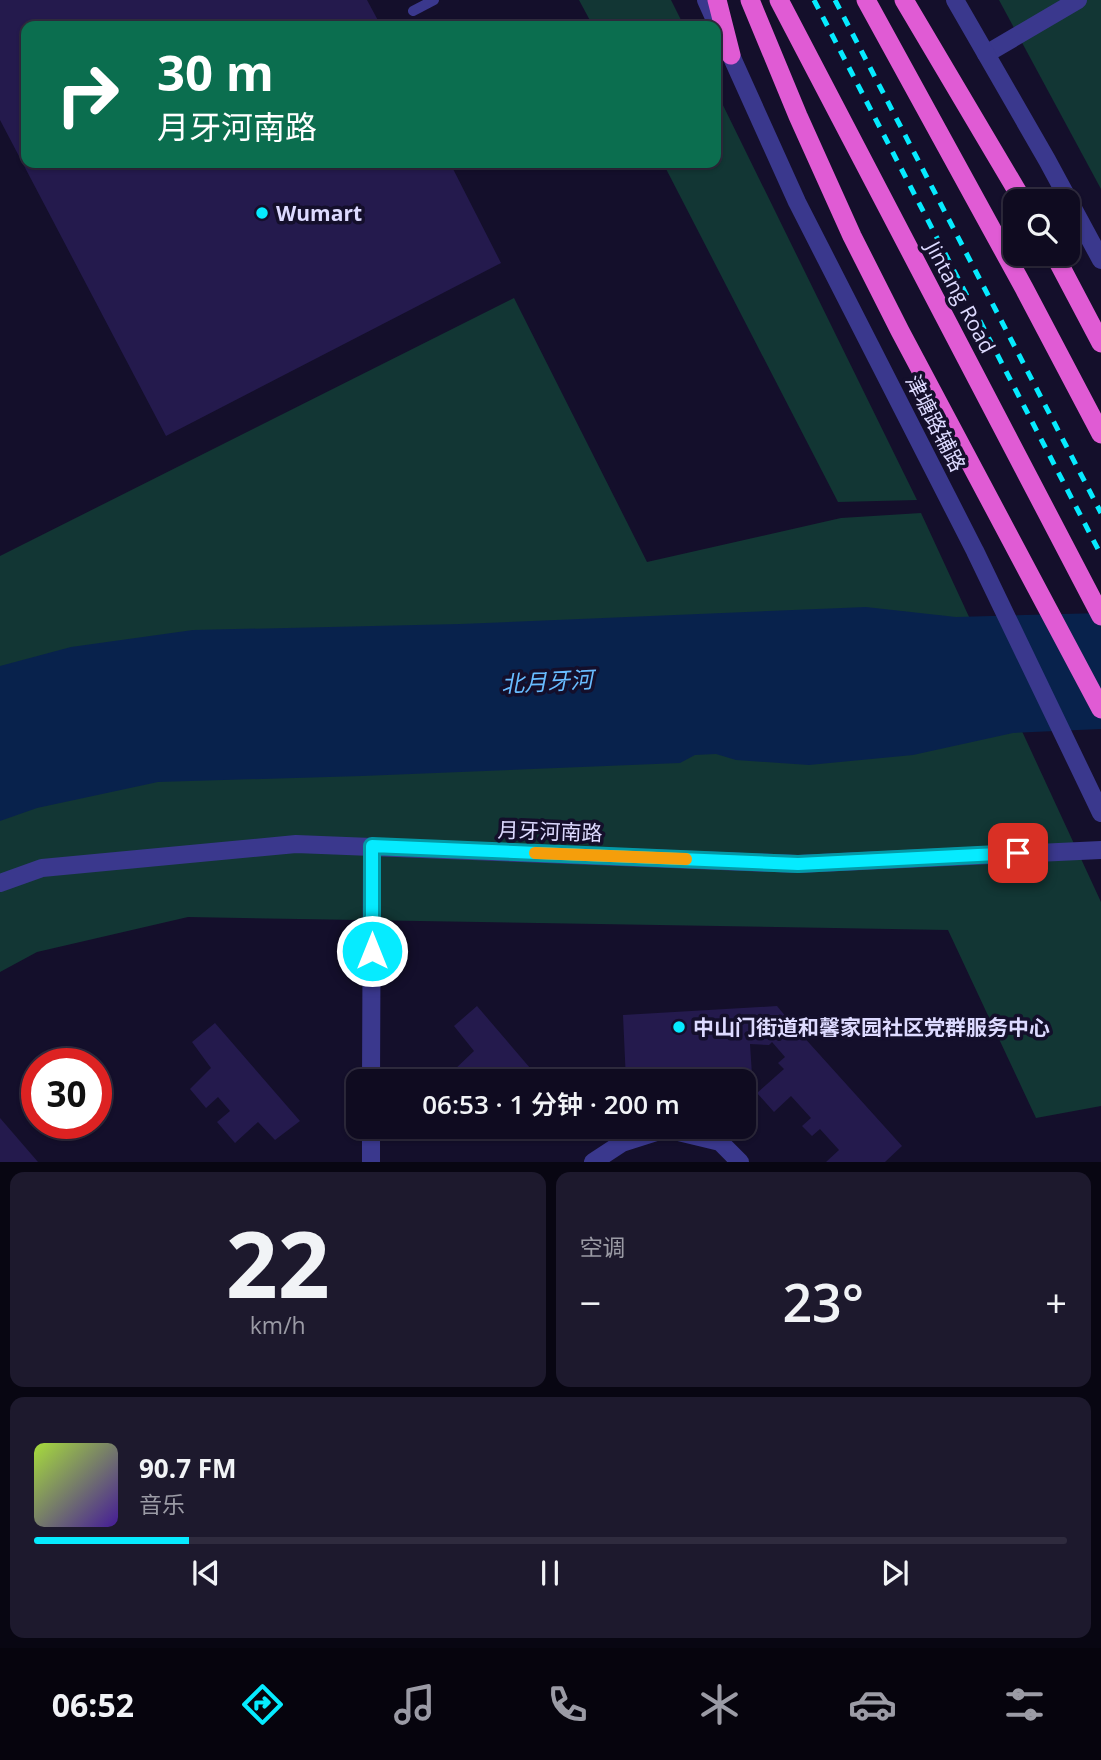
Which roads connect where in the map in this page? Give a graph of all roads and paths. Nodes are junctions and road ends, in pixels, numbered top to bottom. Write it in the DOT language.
graph roads {
  1 [pos="434,0"];
  2 [pos="706,0"];
  3 [pos="717,0"];
  4 [pos="750,0"];
  5 [pos="779,0"];
  6 [pos="866,0"];
  7 [pos="904,0"];
  8 [pos="942,0"];
  9 [pos="954,0"];
  10 [pos="1078,0"];
  11 [pos="413,11"];
  12 [pos="715,21"];
  13 [pos="721,34"];
  14 [pos="986,54"];
  15 [pos="730,55"];
  16 [pos="1016,189"];
  17 [pos="1101,260"];
  18 [pos="1060,266"];
  19 [pos="1101,342"];
  20 [pos="1101,435"];
  21 [pos="1101,616"];
  22 [pos="1101,709"];
  23 [pos="1101,813"];
  24 [pos="372,846"];
  25 [pos="1101,850"];
  26 [pos="0,883"];
  27 [pos="371,1069"];
  28 [pos="371,1139"];
  29 [pos="371,1161"];
  30 [pos="593,1161"];
  31 [pos="740,1161"];
  1 -- 11 [label="lane"];
  2 -- 12 [label="street, 津塘路辅路"];
  3 -- 15 [label="highway"];
  4 -- 22 [label="highway"];
  5 -- 21 [label="highway, Jintang Road"];
  6 -- 20 [label="highway"];
  7 -- 16 [label="highway"];
  8 -- 14 [label="street"];
  9 -- 14 [label="street"];
  10 -- 14 [label="street"];
  13 -- 15 [label="street, 津塘路辅路"];
  14 -- 17 [label="street"];
  15 -- 23 [label="street, 津塘路辅路"];
  18 -- 19 [label="highway"];
  24 -- 25 [label="street, 月牙河南路"];
  24 -- 26 [label="street, 月牙河南路"];
  24 -- 27 [label="street"];
  28 -- 29 [label="street"];
  30 -- 31 [label="street"];
}
